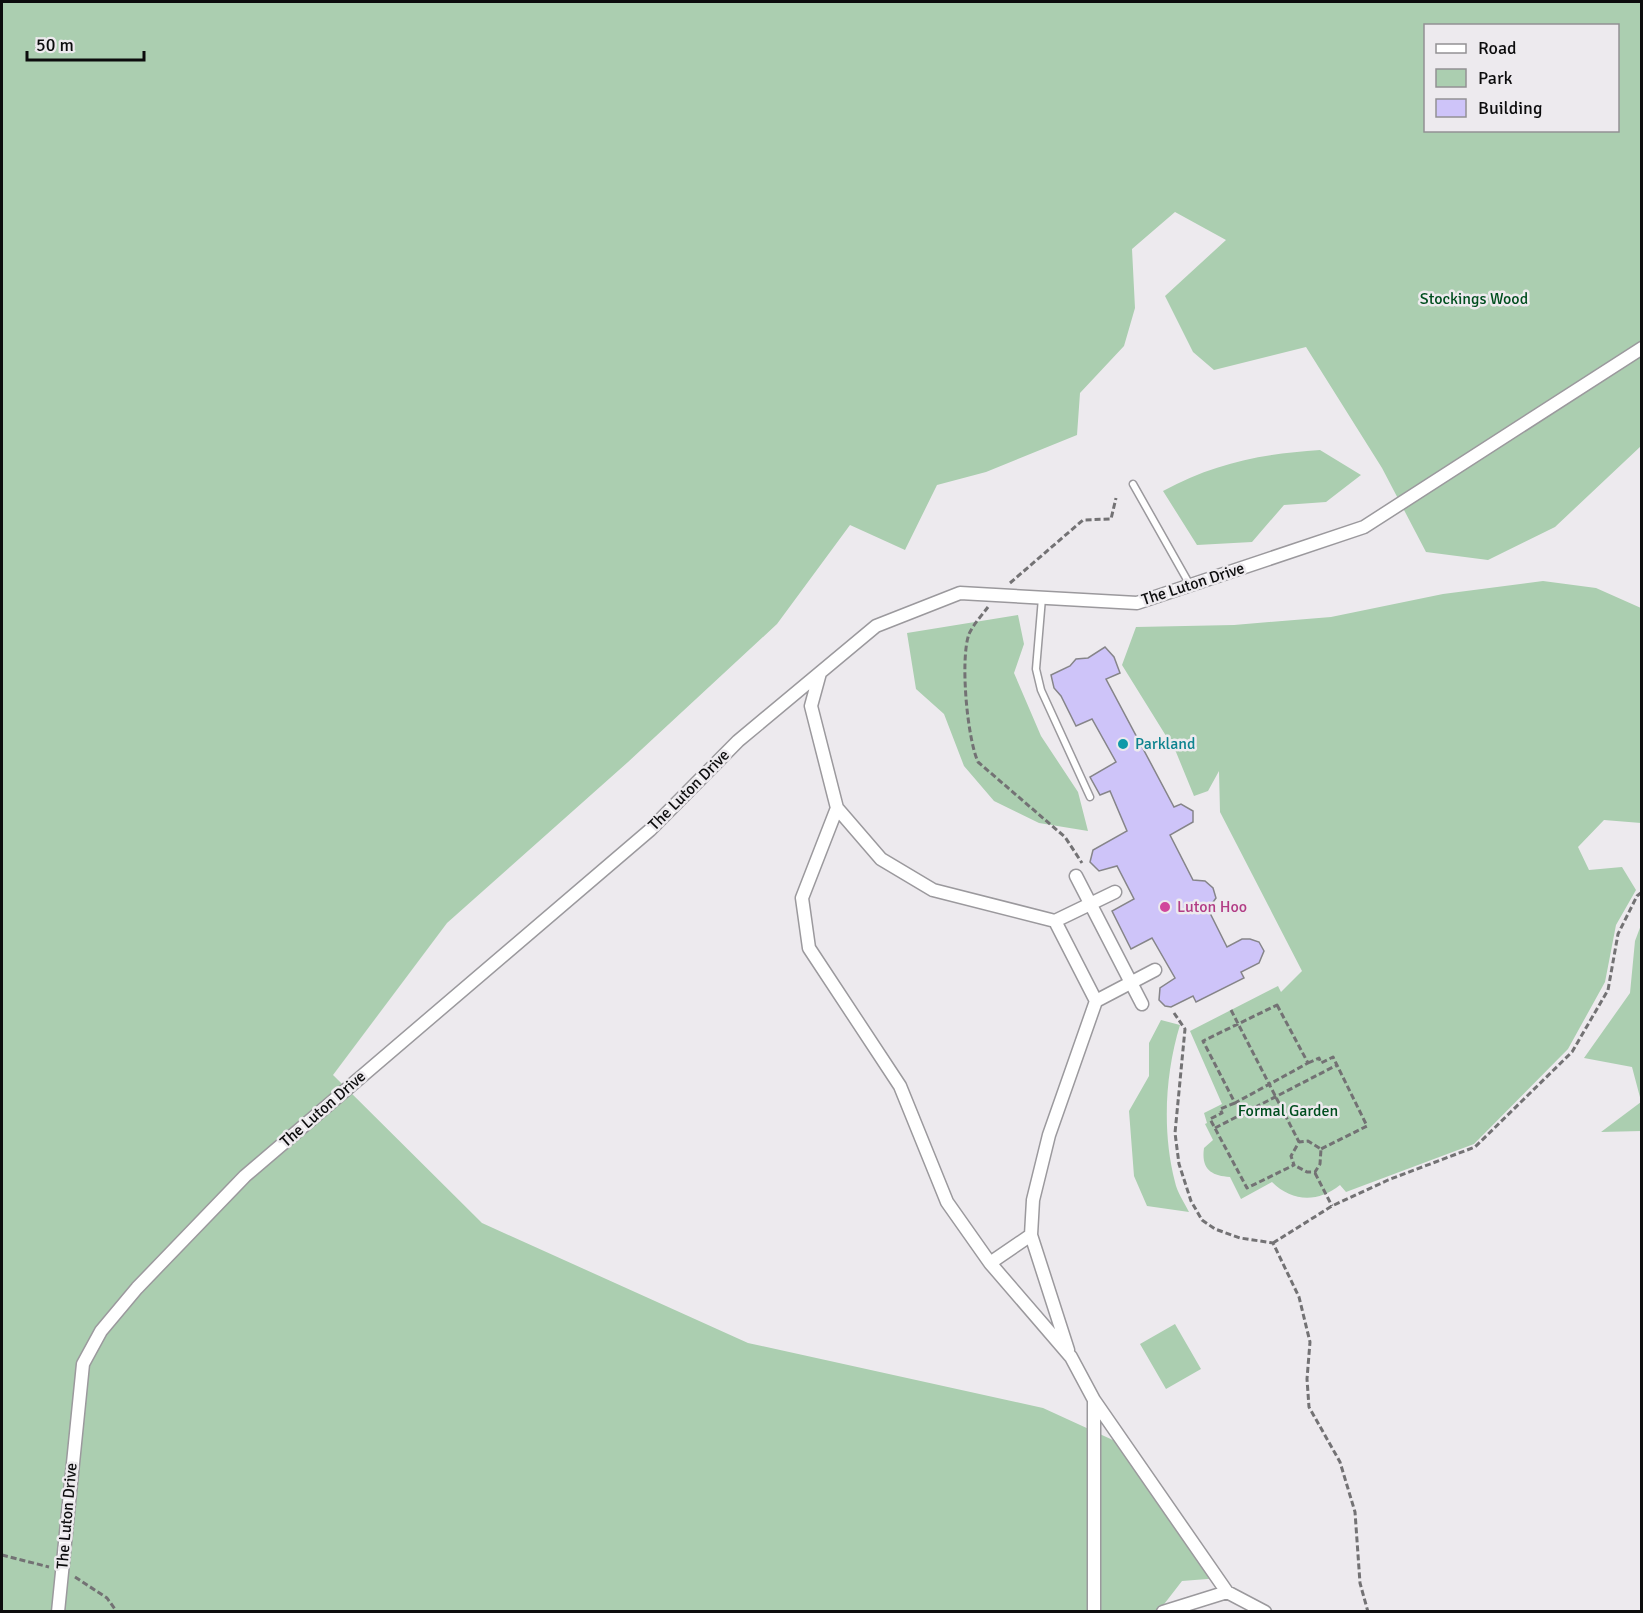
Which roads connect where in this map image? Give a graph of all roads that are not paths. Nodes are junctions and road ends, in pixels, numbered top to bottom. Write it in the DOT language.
graph roads {
  1 [pos="1641,348"];
  2 [pos="1133,484"];
  3 [pos="1190,585"];
  4 [pos="1042,597"];
  5 [pos="820,673"];
  6 [pos="1090,798"];
  7 [pos="837,808"];
  8 [pos="1076,876"];
  9 [pos="1115,892"];
  10 [pos="1090,904"];
  11 [pos="1055,921"];
  12 [pos="1155,970"];
  13 [pos="1131,982"];
  14 [pos="1096,1001"];
  15 [pos="1142,1004"];
  16 [pos="1031,1235"];
  17 [pos="990,1263"];
  18 [pos="1071,1357"];
  19 [pos="1094,1400"];
  20 [pos="1227,1592"];
  21 [pos="58,1611"];
  22 [pos="1094,1611"];
  23 [pos="1163,1611"];
  24 [pos="1265,1611"];
  1 -- 3 [label="street, The Luton Drive"];
  2 -- 3 [label="lane"];
  3 -- 4 [label="street, The Luton Drive"];
  4 -- 5 [label="street, The Luton Drive"];
  4 -- 6 [label="lane"];
  5 -- 7 [label="street"];
  5 -- 21 [label="street, The Luton Drive"];
  7 -- 11 [label="street"];
  7 -- 17 [label="street"];
  8 -- 10 [label="street"];
  9 -- 10 [label="street"];
  10 -- 11 [label="street"];
  10 -- 13 [label="street"];
  11 -- 14 [label="street"];
  12 -- 13 [label="street"];
  13 -- 14 [label="street"];
  13 -- 15 [label="street"];
  14 -- 16 [label="street"];
  16 -- 17 [label="street"];
  16 -- 18 [label="street"];
  17 -- 18 [label="street"];
  18 -- 19 [label="street"];
  19 -- 20 [label="street"];
  19 -- 22 [label="street"];
  20 -- 23 [label="street"];
  20 -- 24 [label="street"];
}
